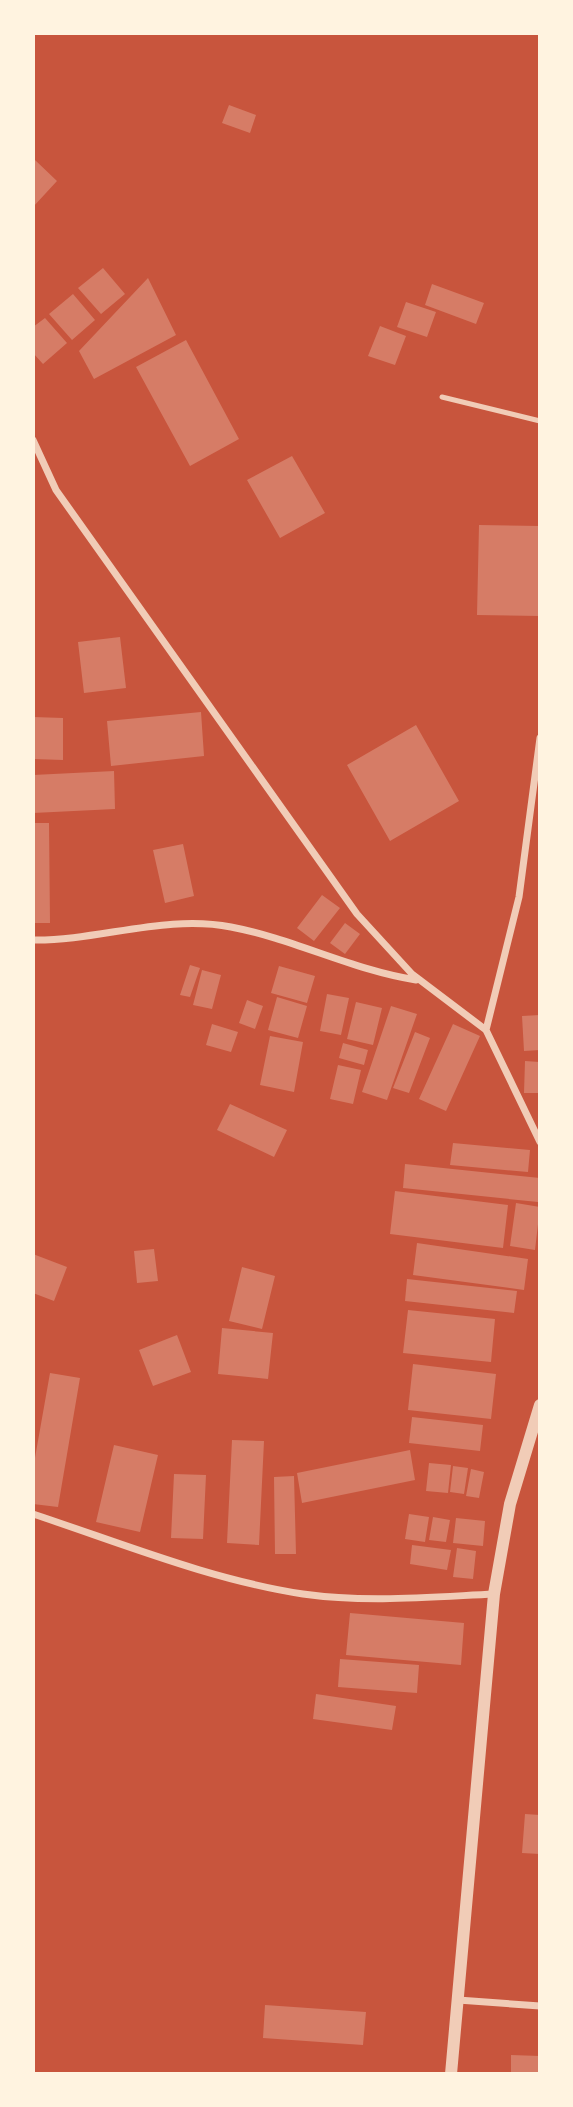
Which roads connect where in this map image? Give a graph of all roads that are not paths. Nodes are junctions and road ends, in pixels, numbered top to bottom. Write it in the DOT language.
graph roads {
  1 [pos="442,397"];
  2 [pos="540,421"];
  3 [pos="33,440"];
  4 [pos="540,738"];
  5 [pos="33,940"];
  6 [pos="421,981"];
  7 [pos="486,1030"];
  8 [pos="540,1142"];
  9 [pos="540,1405"];
  10 [pos="33,1514"];
  11 [pos="494,1594"];
  12 [pos="458,2000"];
  13 [pos="540,2006"];
  14 [pos="451,2074"];
  1 -- 2 [label="lane"];
  3 -- 6 [label="street"];
  4 -- 7 [label="street"];
  5 -- 6 [label="street"];
  6 -- 7 [label="street"];
  7 -- 8 [label="street"];
  9 -- 11 [label="street"];
  10 -- 11 [label="street"];
  11 -- 12 [label="street"];
  12 -- 13 [label="street"];
  12 -- 14 [label="street"];
}
